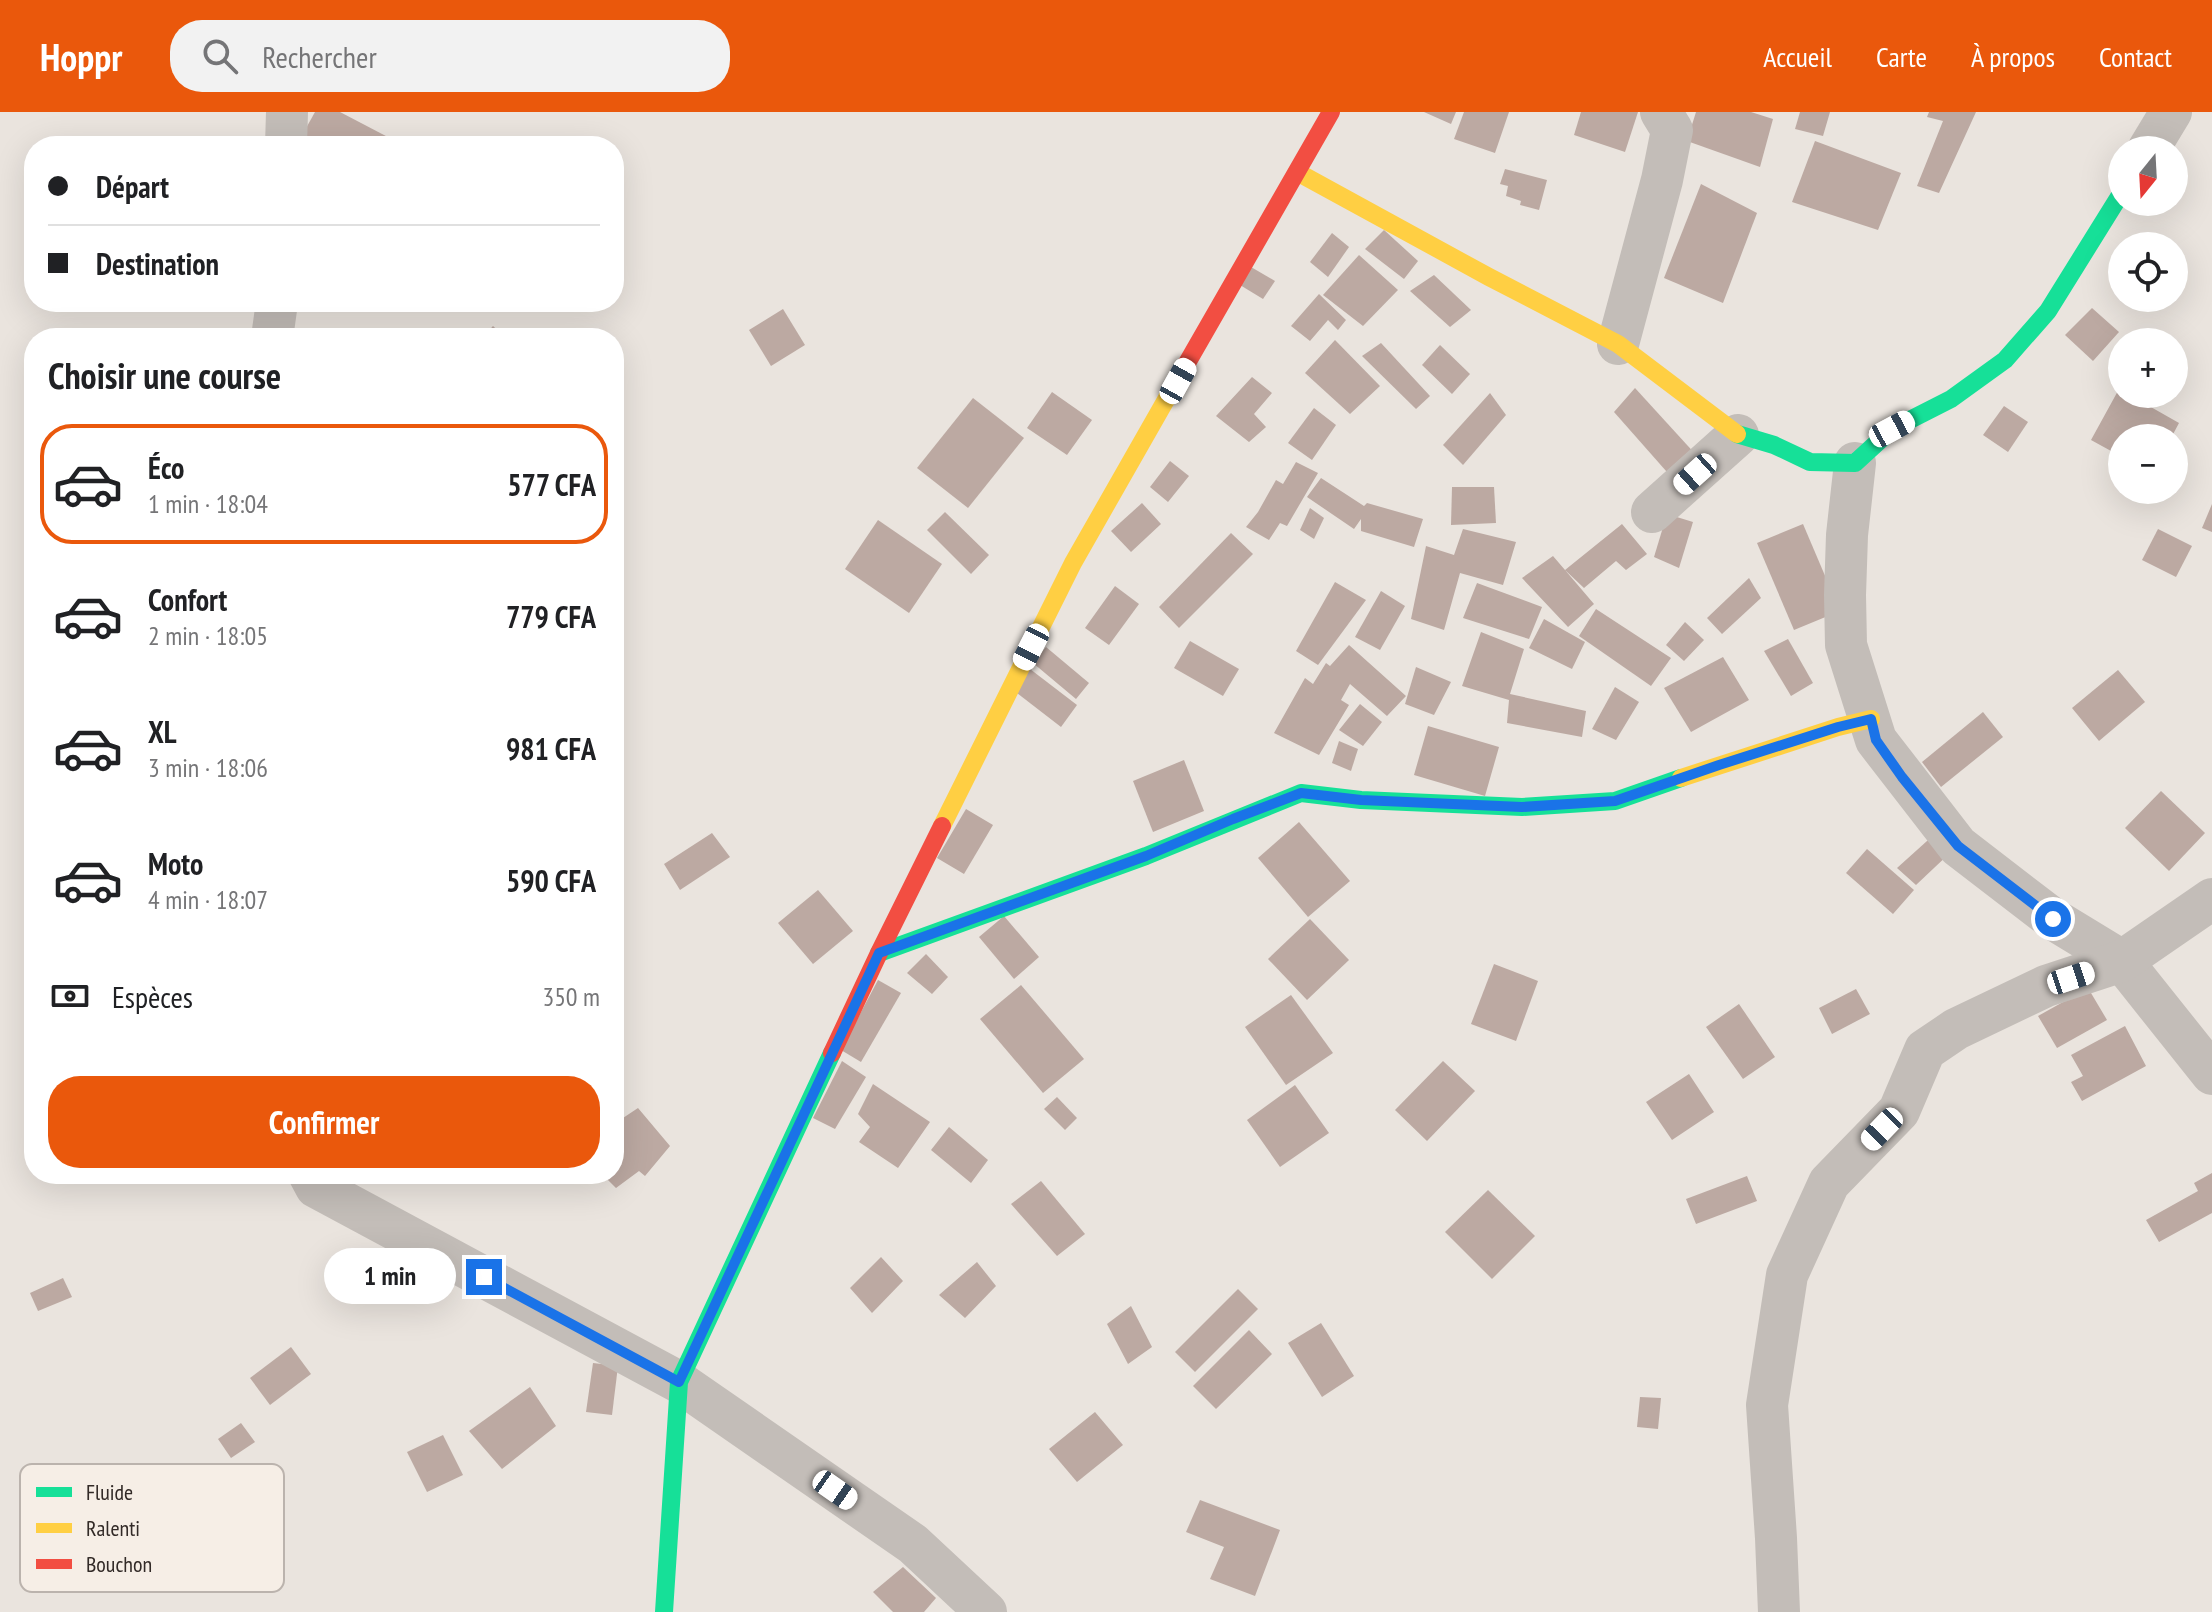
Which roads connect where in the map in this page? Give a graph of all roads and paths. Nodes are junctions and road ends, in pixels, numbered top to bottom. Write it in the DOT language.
graph roads {
  1 [pos="287,112"];
  2 [pos="1331,112"];
  3 [pos="2171,112"];
  4 [pos="1671,118"];
  5 [pos="286,136"];
  6 [pos="2156,136"];
  7 [pos="1297,172"];
  8 [pos="2108,215"];
  9 [pos="1618,344"];
  10 [pos="1738,435"];
  11 [pos="1855,463"];
  12 [pos="1652,512"];
  13 [pos="1871,719"];
  14 [pos="2212,899"];
  15 [pos="879,953"];
  16 [pos="2122,961"];
  17 [pos="2212,1074"];
  18 [pos="314,1184"];
  19 [pos="679,1382"];
  20 [pos="664,1612"];
  21 [pos="986,1612"];
  22 [pos="1779,1612"];
  1 -- 5 [label="street"];
  2 -- 7 [label="street"];
  3 -- 6 [label="street"];
  4 -- 9 [label="street"];
  7 -- 9 [label="street"];
  7 -- 15 [label="street"];
  8 -- 11 [label="street"];
  9 -- 10 [label="street"];
  10 -- 11 [label="street"];
  10 -- 12 [label="street"];
  11 -- 13 [label="street"];
  13 -- 15 [label="street"];
  13 -- 16 [label="street"];
  14 -- 16 [label="street"];
  15 -- 19 [label="street"];
  16 -- 17 [label="street"];
  16 -- 22 [label="street"];
  18 -- 19 [label="street"];
  19 -- 20 [label="street"];
  19 -- 21 [label="street"];
}
